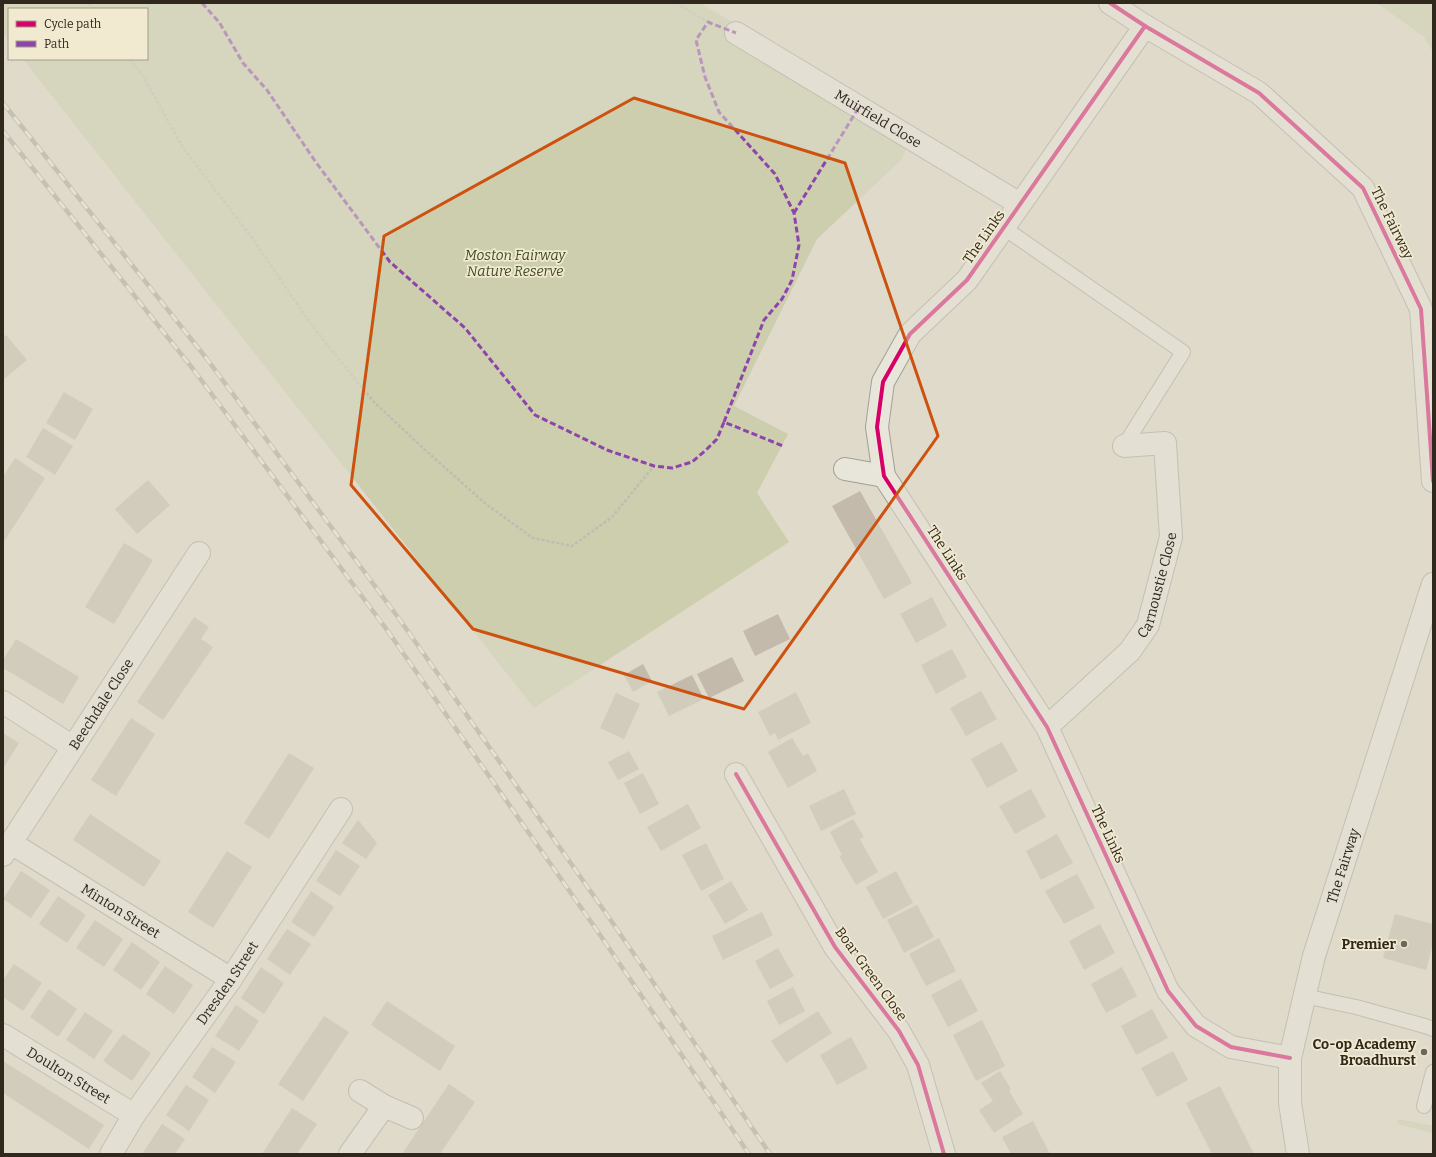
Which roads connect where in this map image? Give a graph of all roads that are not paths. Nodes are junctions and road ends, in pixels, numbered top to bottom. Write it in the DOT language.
graph roads {
  1 [pos="1110,3"];
  2 [pos="1145,26"];
  3 [pos="736,33"];
  4 [pos="1020,204"];
  5 [pos="1004,228"];
  6 [pos="1427,308"];
  7 [pos="1124,446"];
  8 [pos="845,469"];
  9 [pos="884,476"];
  10 [pos="1433,482"];
  11 [pos="199,553"];
  12 [pos="1433,584"];
  13 [pos="3,702"];
  14 [pos="1046,727"];
  15 [pos="73,747"];
  16 [pos="736,774"];
  17 [pos="341,809"];
  18 [pos="7,849"];
  19 [pos="231,979"];
  20 [pos="1304,996"];
  21 [pos="1433,1029"];
  22 [pos="3,1035"];
  23 [pos="1290,1058"];
  24 [pos="1433,1072"];
  25 [pos="360,1091"];
  26 [pos="384,1106"];
  27 [pos="1424,1106"];
  28 [pos="134,1115"];
  29 [pos="412,1118"];
  30 [pos="111,1154"];
  31 [pos="350,1154"];
  32 [pos="944,1154"];
  33 [pos="1298,1154"];
  1 -- 2 [label="street, The Fairway"];
  2 -- 4 [label="street, The Links"];
  2 -- 6 [label="street, The Fairway"];
  3 -- 4 [label="street, Muirfield Close"];
  4 -- 5 [label="street, The Links"];
  5 -- 7 [label="lane"];
  5 -- 9 [label="street, The Links"];
  6 -- 10 [label="street, The Fairway"];
  7 -- 14 [label="street, Carnoustie Close"];
  8 -- 9 [label="street"];
  9 -- 14 [label="street, The Links"];
  11 -- 15 [label="street, Beechdale Close"];
  12 -- 20 [label="street, The Fairway"];
  13 -- 15 [label="street"];
  14 -- 23 [label="street, The Links"];
  15 -- 18 [label="street, Beechdale Close"];
  16 -- 32 [label="street, Boar Green Close"];
  17 -- 19 [label="street, Dresden Street"];
  18 -- 19 [label="street, Minton Street"];
  19 -- 28 [label="street, Dresden Street"];
  20 -- 21 [label="lane"];
  20 -- 23 [label="street, The Fairway"];
  22 -- 28 [label="street, Doulton Street"];
  23 -- 33 [label="street, The Fairway"];
  24 -- 27 [label="lane"];
  25 -- 26 [label="street"];
  26 -- 29 [label="street"];
  26 -- 31 [label="street"];
  28 -- 30 [label="street, Dresden Street"];
}
